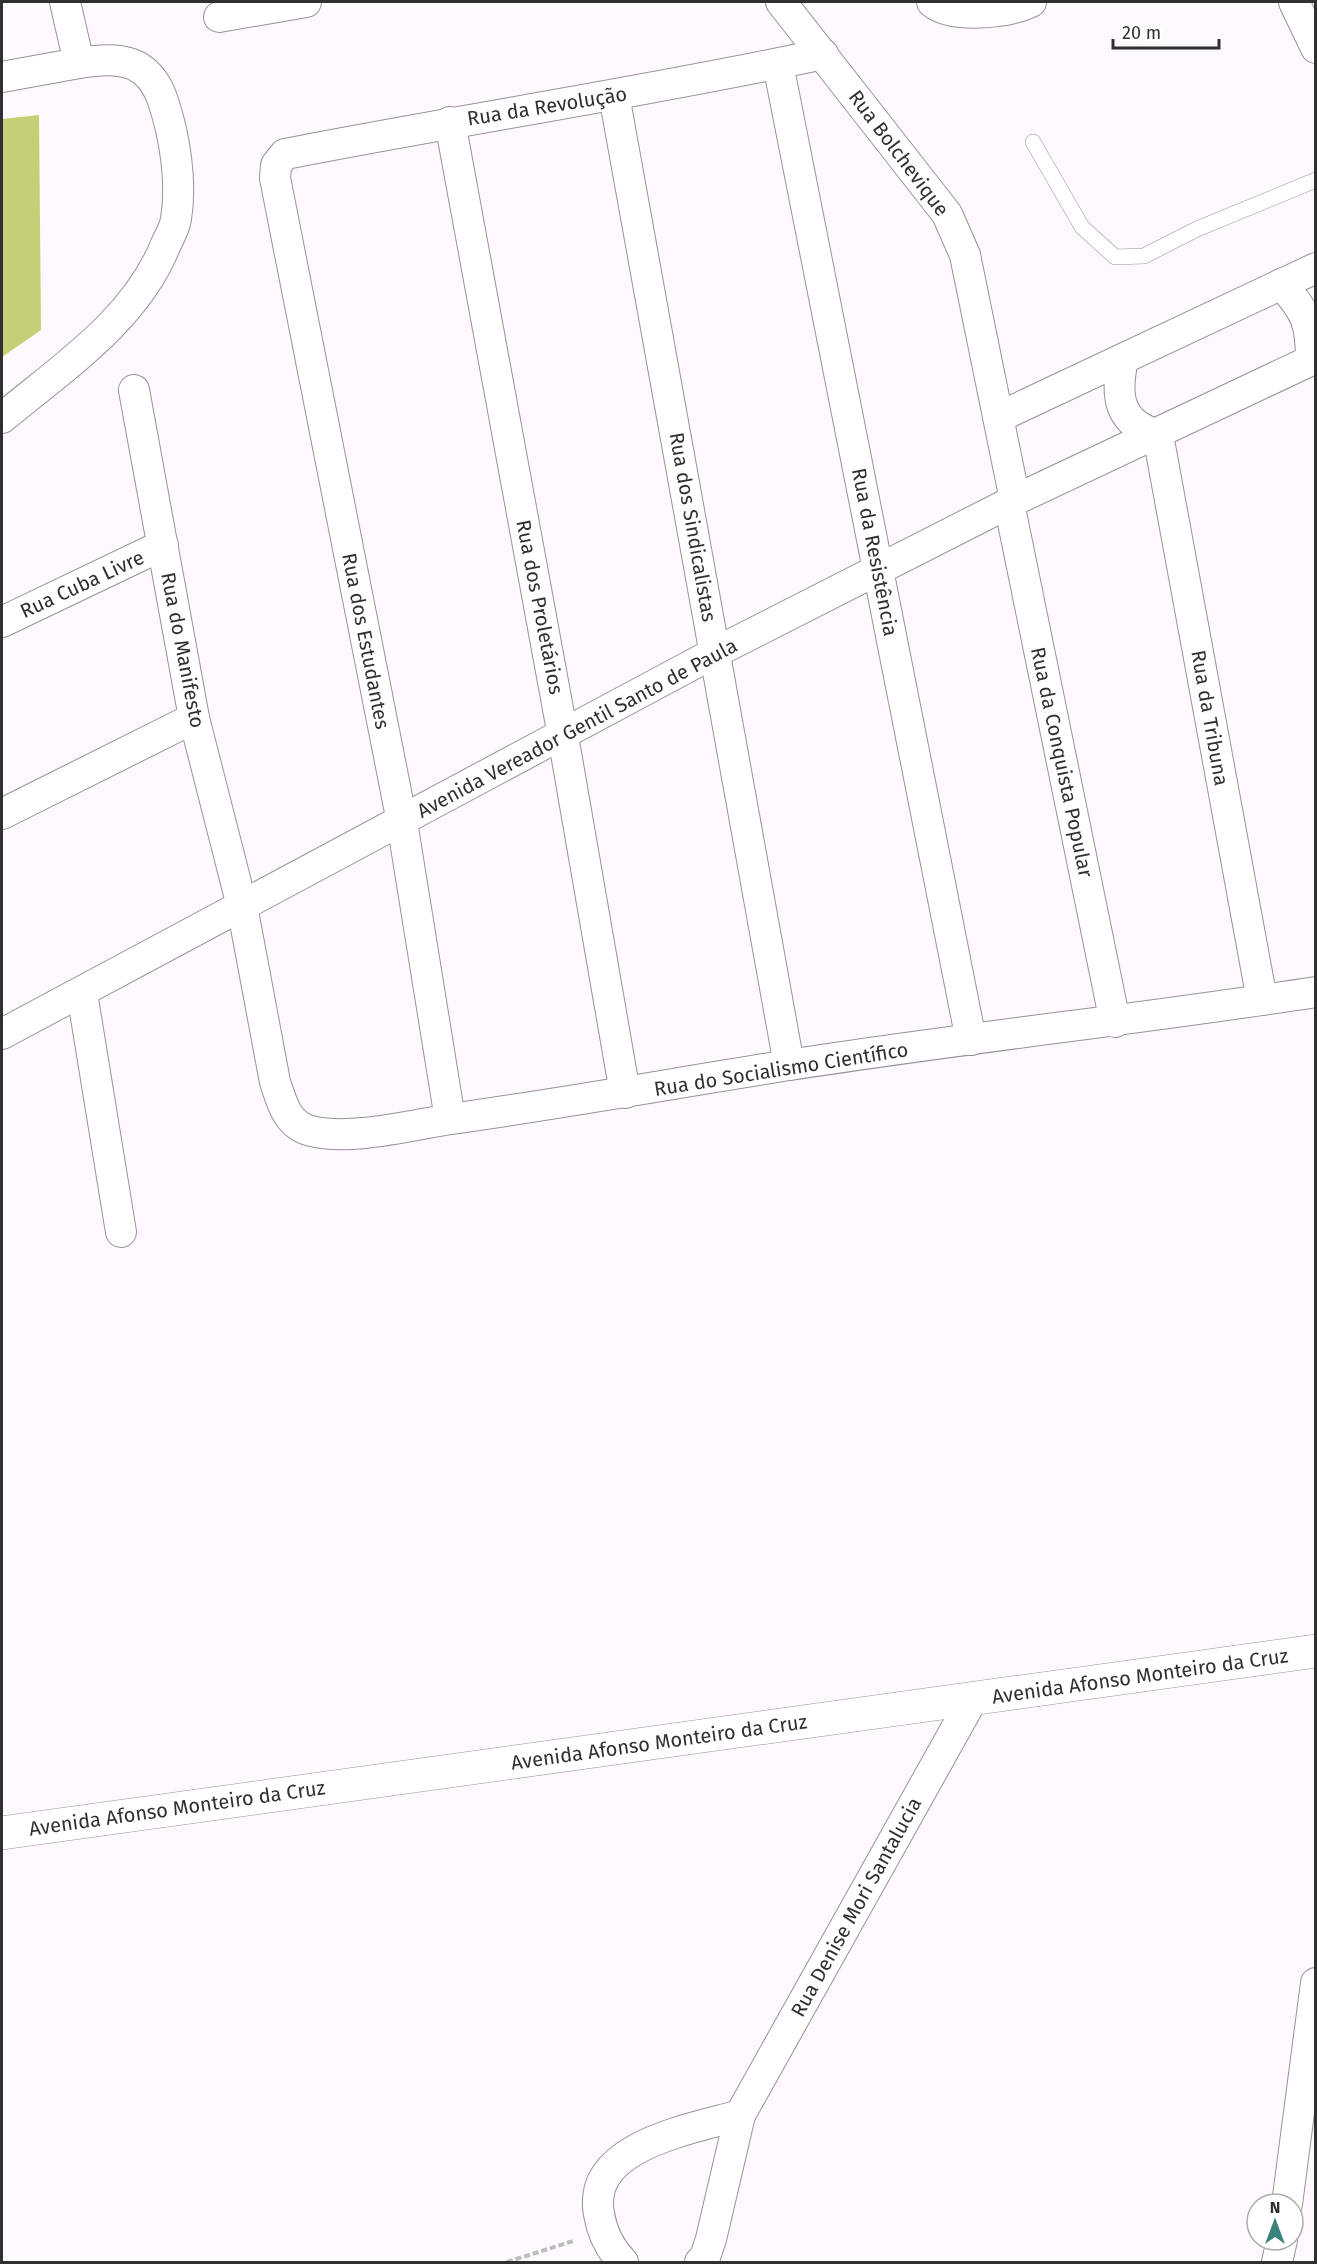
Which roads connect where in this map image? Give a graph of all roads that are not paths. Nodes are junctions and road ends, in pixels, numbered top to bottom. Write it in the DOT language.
graph roads {
  1 [pos="65,2"];
  2 [pos="306,2"];
  3 [pos="781,2"];
  4 [pos="932,2"];
  5 [pos="1031,2"];
  6 [pos="1294,2"];
  7 [pos="219,16"];
  8 [pos="1316,48"];
  9 [pos="823,54"];
  10 [pos="79,63"];
  11 [pos="778,64"];
  12 [pos="2,77"];
  13 [pos="614,95"];
  14 [pos="450,122"];
  15 [pos="1033,142"];
  16 [pos="276,165"];
  17 [pos="1316,180"];
  18 [pos="1316,268"];
  19 [pos="1281,284"];
  20 [pos="1123,359"];
  21 [pos="1313,359"];
  22 [pos="134,390"];
  23 [pos="999,417"];
  24 [pos="2,418"];
  25 [pos="1158,435"];
  26 [pos="1012,501"];
  27 [pos="163,545"];
  28 [pos="878,570"];
  29 [pos="2,622"];
  30 [pos="716,652"];
  31 [pos="194,717"];
  32 [pos="564,736"];
  33 [pos="2,814"];
  34 [pos="402,822"];
  35 [pos="242,906"];
  36 [pos="1316,992"];
  37 [pos="82,993"];
  38 [pos="1262,1000"];
  39 [pos="1115,1022"];
  40 [pos="2,1034"];
  41 [pos="971,1040"];
  42 [pos="789,1065"];
  43 [pos="274,1082"];
  44 [pos="625,1094"];
  45 [pos="450,1119"];
  46 [pos="121,1232"];
  47 [pos="1316,1651"];
  48 [pos="972,1700"];
  49 [pos="2,1833"];
  50 [pos="1316,1983"];
  51 [pos="740,2115"];
  52 [pos="1289,2192"];
  53 [pos="623,2262"];
  54 [pos="700,2262"];
  1 -- 10 [label="street"];
  2 -- 7 [label="street"];
  3 -- 9 [label="street, Rua Bolchevique"];
  4 -- 5 [label="street"];
  6 -- 8 [label="street"];
  9 -- 11 [label="street, Rua da Revolução"];
  9 -- 23 [label="street, Rua Bolchevique"];
  10 -- 12 [label="street"];
  10 -- 24 [label="street"];
  11 -- 13 [label="street, Rua da Revolução"];
  11 -- 28 [label="street, Rua da Resistência"];
  13 -- 14 [label="street, Rua da Revolução"];
  13 -- 30 [label="street, Rua dos Sindicalistas"];
  14 -- 16 [label="street, Rua da Revolução"];
  14 -- 32 [label="street, Rua dos Proletários"];
  15 -- 17 [label="lane"];
  16 -- 34 [label="street, Rua dos Estudantes"];
  18 -- 19 [label="street"];
  19 -- 20 [label="street"];
  19 -- 21 [label="street, Avenida Vereador Gentil Santo de Paula"];
  20 -- 23 [label="street"];
  20 -- 25 [label="street"];
  21 -- 25 [label="street, Avenida Vereador Gentil Santo de Paula"];
  22 -- 27 [label="street, Rua do Manifesto"];
  23 -- 26 [label="street, Rua Bolchevique"];
  25 -- 26 [label="street, Avenida Vereador Gentil Santo de Paula"];
  25 -- 38 [label="street, Rua da Tribuna"];
  26 -- 28 [label="street, Avenida Vereador Gentil Santo de Paula"];
  26 -- 39 [label="street, Rua da Conquista Popular"];
  27 -- 29 [label="street, Rua Cuba Livre"];
  27 -- 31 [label="street, Rua do Manifesto"];
  28 -- 30 [label="street, Avenida Vereador Gentil Santo de Paula"];
  28 -- 41 [label="street, Rua da Resistência"];
  30 -- 32 [label="street, Avenida Vereador Gentil Santo de Paula"];
  30 -- 42 [label="street, Rua dos Sindicalistas"];
  31 -- 33 [label="street"];
  31 -- 35 [label="street, Rua do Manifesto"];
  32 -- 34 [label="street, Avenida Vereador Gentil Santo de Paula"];
  32 -- 44 [label="street, Rua dos Proletários"];
  34 -- 35 [label="street, Avenida Vereador Gentil Santo de Paula"];
  34 -- 45 [label="street, Rua dos Estudantes"];
  35 -- 37 [label="street, Avenida Vereador Gentil Santo de Paula"];
  35 -- 43 [label="street, Rua do Manifesto"];
  36 -- 38 [label="street, Rua do Socialismo Científico"];
  37 -- 40 [label="street, Avenida Vereador Gentil Santo de Paula"];
  37 -- 46 [label="street"];
  38 -- 39 [label="street, Rua do Socialismo Científico"];
  39 -- 41 [label="street, Rua do Socialismo Científico"];
  41 -- 42 [label="street, Rua do Socialismo Científico"];
  42 -- 44 [label="street, Rua do Socialismo Científico"];
  43 -- 45 [label="street, Rua do Socialismo Científico"];
  44 -- 45 [label="street, Rua do Socialismo Científico"];
  47 -- 48 [label="street, Avenida Afonso Monteiro da Cruz"];
  48 -- 49 [label="street, Avenida Afonso Monteiro da Cruz"];
  48 -- 51 [label="street, Rua Denise Mori Santalucia"];
  50 -- 52 [label="street"];
  51 -- 53 [label="street"];
  51 -- 54 [label="street, Rua Denise Mori Santalucia"];
}
